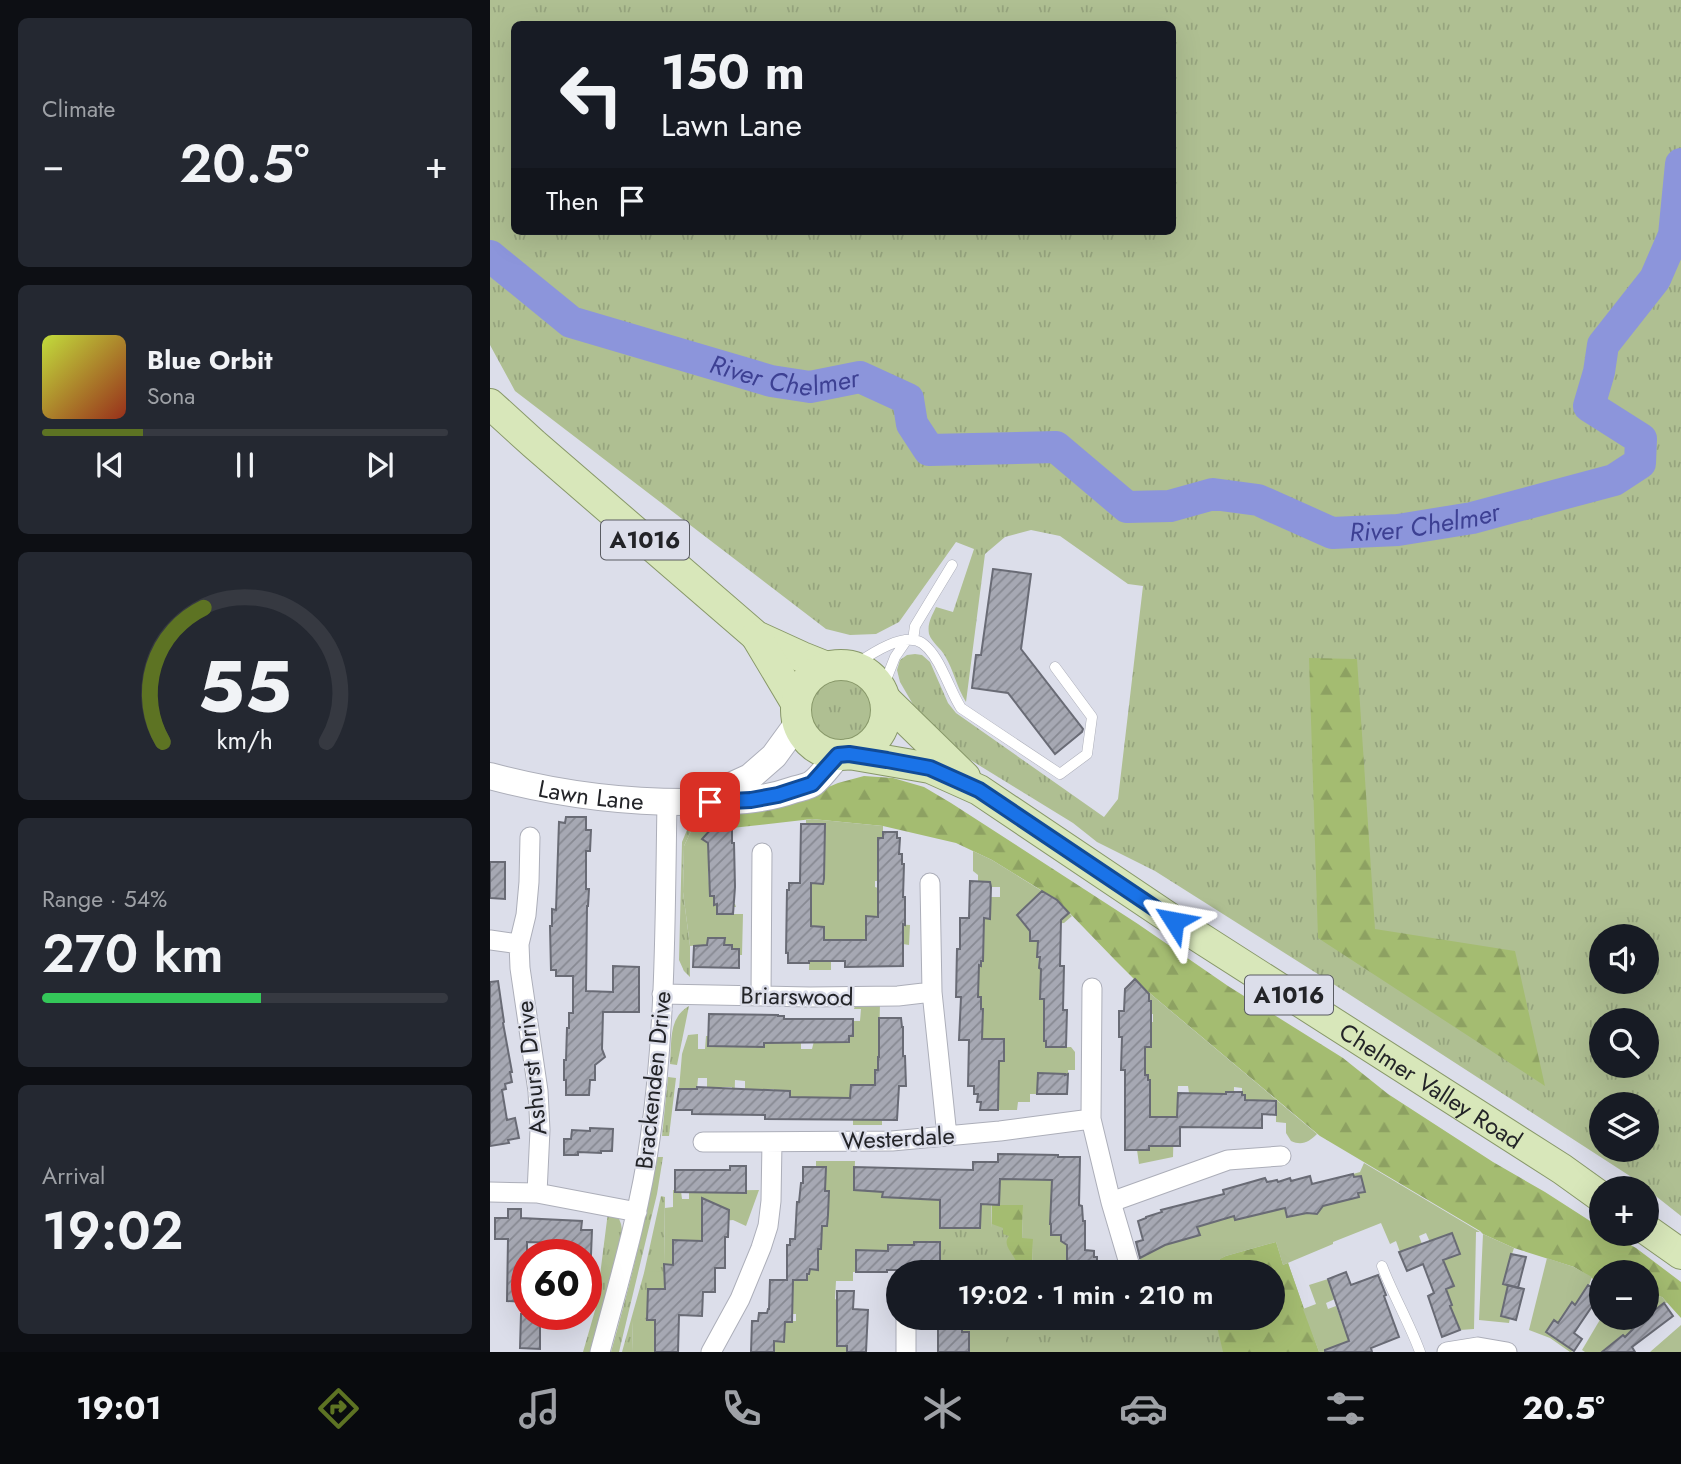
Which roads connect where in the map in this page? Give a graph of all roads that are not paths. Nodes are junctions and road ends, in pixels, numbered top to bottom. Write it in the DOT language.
graph roads {
  1 [pos="490,404"];
  2 [pos="952,565"];
  3 [pos="756,636"];
  4 [pos="909,640"];
  5 [pos="840,666"];
  6 [pos="1055,667"];
  7 [pos="883,695"];
  8 [pos="797,713"];
  9 [pos="844,754"];
  10 [pos="490,776"];
  11 [pos="979,790"];
  12 [pos="680,802"];
  13 [pos="530,837"];
  14 [pos="762,853"];
  15 [pos="930,883"];
  16 [pos="490,940"];
  17 [pos="519,944"];
  18 [pos="1091,988"];
  19 [pos="932,992"];
  20 [pos="662,994"];
  21 [pos="761,996"];
  22 [pos="1091,1119"];
  23 [pos="947,1136"];
  24 [pos="704,1142"];
  25 [pos="772,1142"];
  26 [pos="1281,1156"];
  27 [pos="1589,1188"];
  28 [pos="490,1192"];
  29 [pos="537,1193"];
  30 [pos="1111,1202"];
  31 [pos="637,1212"];
  32 [pos="1659,1238"];
  33 [pos="1681,1254"];
  34 [pos="1127,1260"];
  35 [pos="1382,1266"];
  36 [pos="906,1330"];
  37 [pos="600,1352"];
  38 [pos="711,1352"];
  39 [pos="906,1352"];
  40 [pos="1420,1352"];
  41 [pos="1447,1352"];
  42 [pos="1507,1352"];
  1 -- 3 [label="main road, A1016"];
  2 -- 4 [label="lane"];
  3 -- 5 [label="main road, A1016"];
  3 -- 8 [label="main road, A1016"];
  4 -- 5 [label="lane"];
  4 -- 6 [label="lane"];
  4 -- 7 [label="lane"];
  5 -- 7 [label="main road, A1016"];
  5 -- 8 [label="main road"];
  7 -- 9 [label="main road"];
  7 -- 11 [label="main road, Chelmer Valley Road / A1016"];
  8 -- 9 [label="main road, A1016"];
  8 -- 12 [label="street, Lawn Lane"];
  9 -- 11 [label="main road, Chelmer Valley Road / A1016"];
  9 -- 12 [label="street, Lawn Lane"];
  10 -- 12 [label="street, Lawn Lane"];
  11 -- 27 [label="main road, Chelmer Valley Road / A1016"];
  12 -- 20 [label="street, Brackenden Drive"];
  13 -- 17 [label="street, Ashurst Drive"];
  14 -- 21 [label="street"];
  15 -- 19 [label="street"];
  16 -- 17 [label="street"];
  17 -- 29 [label="street, Ashurst Drive"];
  18 -- 22 [label="street"];
  19 -- 21 [label="street, Briarswood"];
  19 -- 23 [label="street"];
  20 -- 21 [label="street, Briarswood"];
  20 -- 31 [label="street, Brackenden Drive"];
  22 -- 23 [label="street, Westerdale"];
  22 -- 30 [label="street"];
  23 -- 25 [label="street, Westerdale"];
  24 -- 25 [label="street, Westerdale"];
  25 -- 38 [label="street"];
  26 -- 30 [label="street"];
  28 -- 29 [label="street"];
  29 -- 31 [label="street"];
  30 -- 34 [label="street"];
  31 -- 37 [label="street, Brackenden Drive"];
  32 -- 33 [label="main road"];
  35 -- 40 [label="lane"];
  36 -- 39 [label="street"];
  41 -- 42 [label="street"];
}
